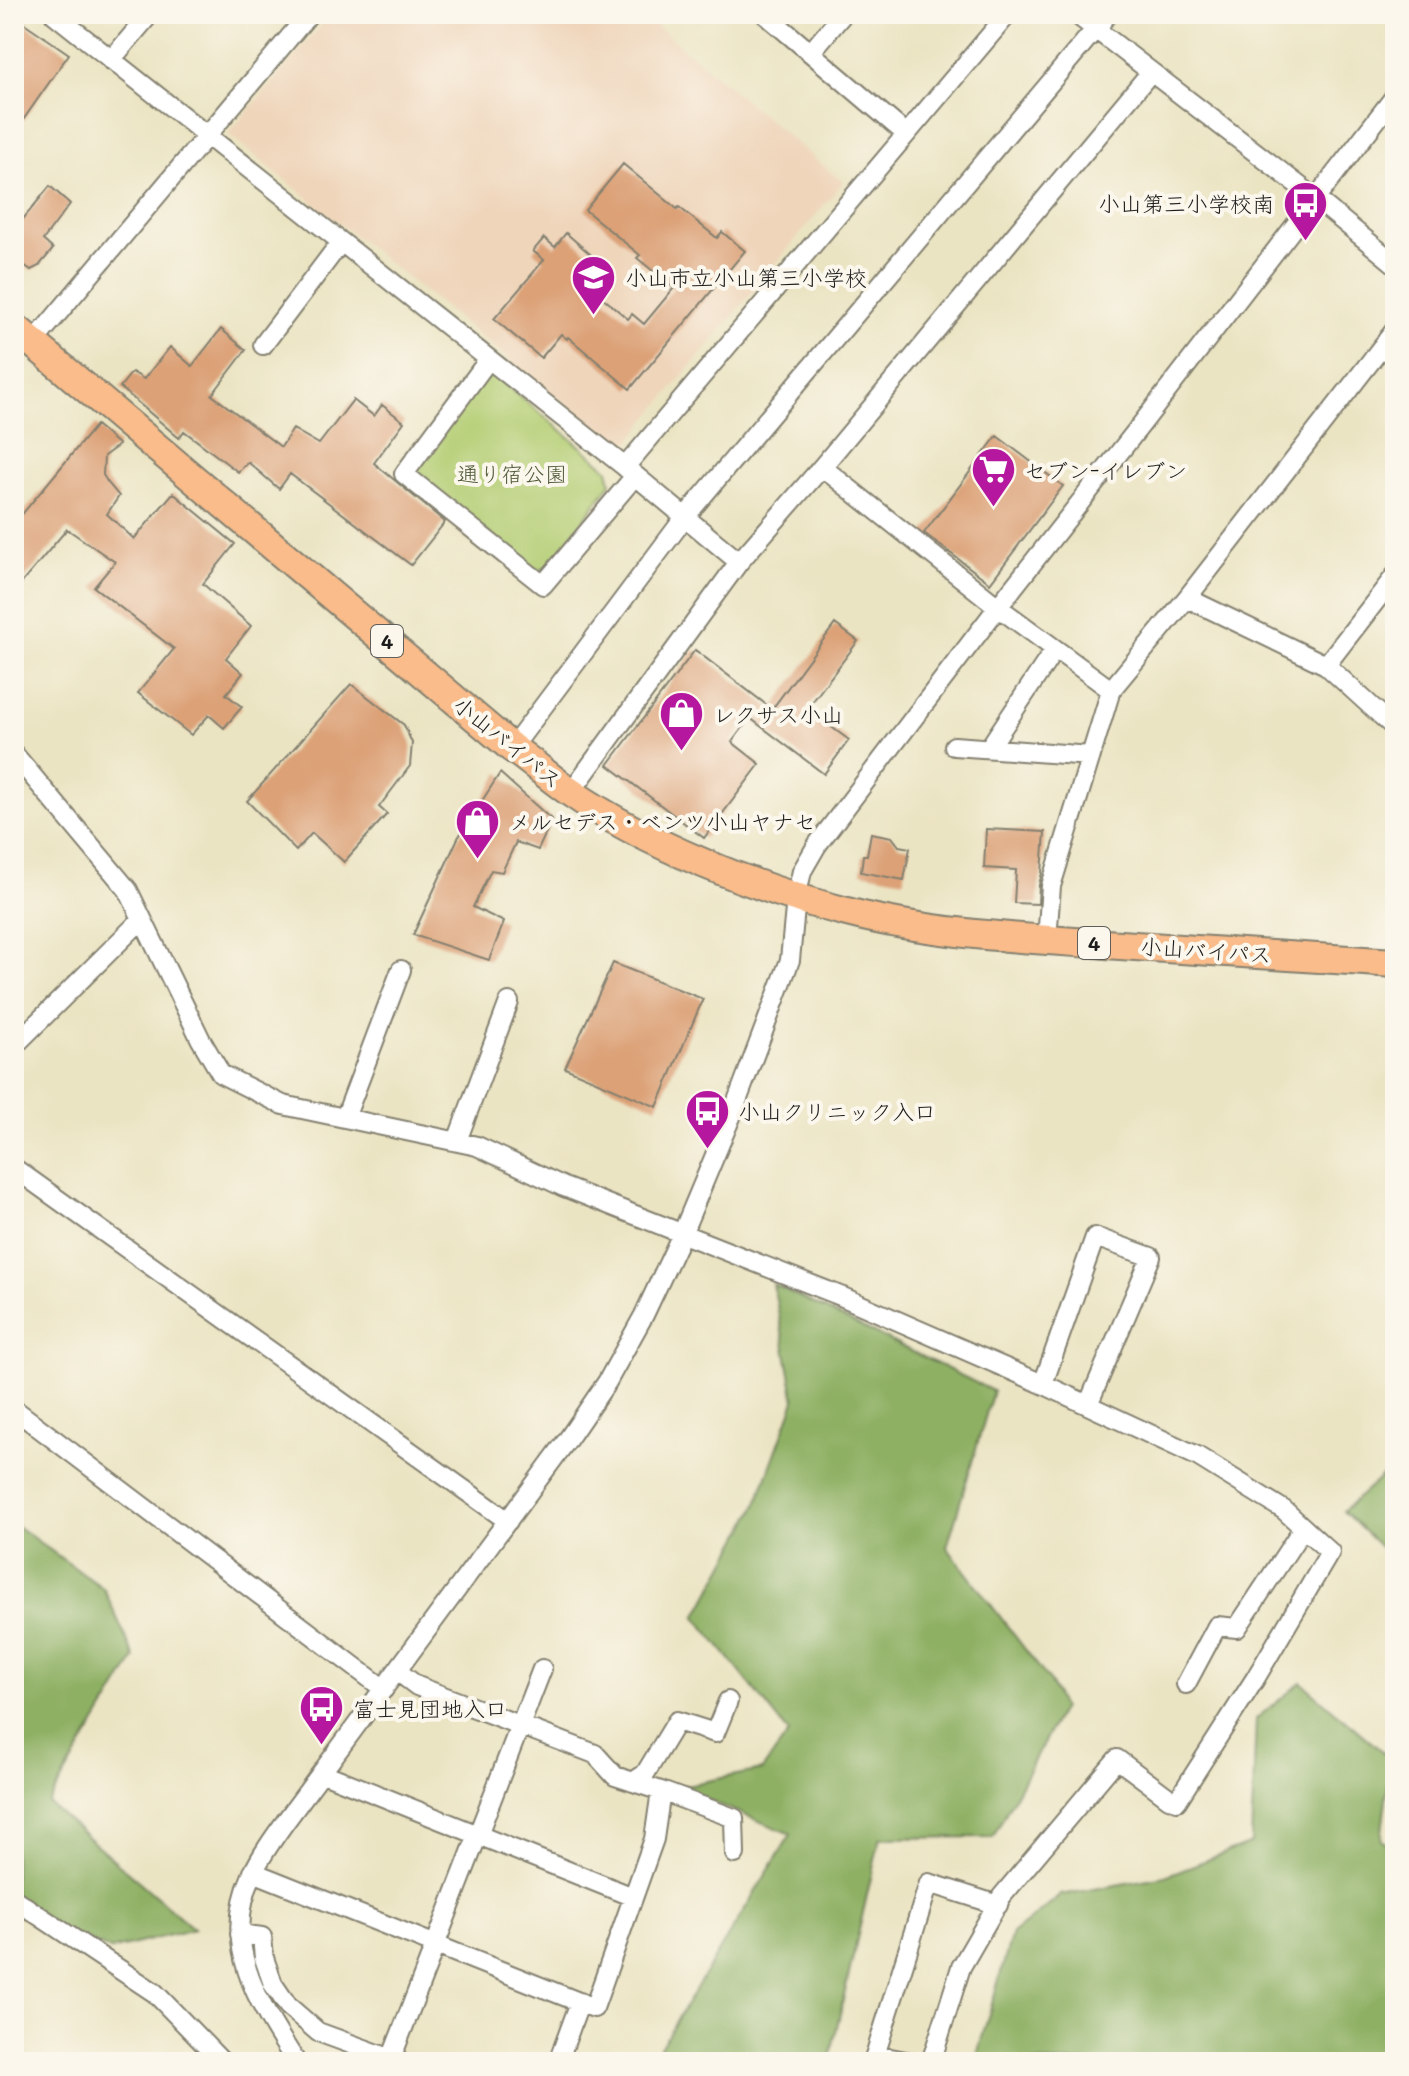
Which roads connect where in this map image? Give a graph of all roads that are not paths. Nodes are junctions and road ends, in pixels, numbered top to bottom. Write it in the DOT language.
graph roads {
  1 [pos="54,14"];
  2 [pos="150,14"];
  3 [pos="309,14"];
  4 [pos="765,14"];
  5 [pos="843,14"];
  6 [pos="1008,14"];
  7 [pos="1076,14"];
  8 [pos="1108,14"];
  9 [pos="1095,30"];
  10 [pos="811,52"];
  11 [pos="111,60"];
  12 [pos="1150,73"];
  13 [pos="1395,96"];
  14 [pos="906,134"];
  15 [pos="208,136"];
  16 [pos="1315,198"];
  17 [pos="341,242"];
  18 [pos="1395,264"];
  19 [pos="1395,330"];
  20 [pos="23,335"];
  21 [pos="263,345"];
  22 [pos="489,359"];
  23 [pos="822,467"];
  24 [pos="630,472"];
  25 [pos="685,517"];
  26 [pos="739,562"];
  27 [pos="1395,576"];
  28 [pos="1187,598"];
  29 [pos="998,607"];
  30 [pos="1055,649"];
  31 [pos="1326,665"];
  32 [pos="1111,690"];
  33 [pos="1395,728"];
  34 [pos="954,746"];
  35 [pos="512,748"];
  36 [pos="989,748"];
  37 [pos="14,754"];
  38 [pos="1091,756"];
  39 [pos="571,792"];
  40 [pos="796,898"];
  41 [pos="141,920"];
  42 [pos="1047,940"];
  43 [pos="1395,963"];
  44 [pos="401,970"];
  45 [pos="509,1002"];
  46 [pos="14,1046"];
  47 [pos="345,1118"];
  48 [pos="457,1141"];
  49 [pos="14,1168"];
  50 [pos="682,1234"];
  51 [pos="1043,1384"];
  52 [pos="1088,1405"];
  53 [pos="14,1409"];
  54 [pos="508,1521"];
  55 [pos="1303,1528"];
  56 [pos="542,1669"];
  57 [pos="397,1671"];
  58 [pos="1186,1684"];
  59 [pos="384,1689"];
  60 [pos="728,1701"];
  61 [pos="519,1726"];
  62 [pos="323,1773"];
  63 [pos="633,1782"];
  64 [pos="661,1791"];
  65 [pos="477,1835"];
  66 [pos="735,1854"];
  67 [pos="253,1872"];
  68 [pos="633,1897"];
  69 [pos="14,1899"];
  70 [pos="998,1905"];
  71 [pos="240,1934"];
  72 [pos="435,1945"];
  73 [pos="580,2002"];
  74 [pos="874,2059"];
  75 [pos="395,2060"];
  76 [pos="222,2062"];
  77 [pos="296,2062"];
  78 [pos="558,2062"];
  79 [pos="911,2062"];
  80 [pos="931,2062"];
  1 -- 11 [label="street"];
  2 -- 11 [label="street"];
  3 -- 15 [label="street"];
  4 -- 10 [label="street"];
  5 -- 10 [label="street"];
  6 -- 14 [label="street"];
  7 -- 9 [label="street"];
  8 -- 9 [label="street"];
  9 -- 12 [label="street"];
  9 -- 25 [label="street"];
  10 -- 14 [label="street"];
  11 -- 15 [label="street"];
  12 -- 16 [label="street"];
  12 -- 23 [label="street"];
  13 -- 16 [label="street"];
  14 -- 24 [label="street"];
  15 -- 17 [label="street"];
  15 -- 20 [label="street"];
  16 -- 18 [label="street"];
  16 -- 29 [label="street"];
  17 -- 21 [label="street"];
  17 -- 22 [label="street"];
  19 -- 28 [label="street"];
  20 -- 35 [label="highway, 小山バイパス / 4"];
  22 -- 24 [label="street"];
  22 -- 24 [label="street"];
  23 -- 26 [label="street"];
  23 -- 29 [label="street"];
  24 -- 25 [label="street"];
  25 -- 26 [label="street"];
  25 -- 35 [label="street"];
  26 -- 39 [label="street"];
  27 -- 31 [label="street"];
  28 -- 31 [label="street"];
  28 -- 32 [label="street"];
  29 -- 30 [label="street"];
  29 -- 40 [label="street"];
  30 -- 32 [label="street"];
  30 -- 36 [label="street"];
  31 -- 33 [label="street"];
  32 -- 38 [label="street"];
  34 -- 36 [label="street"];
  35 -- 39 [label="highway, 小山バイパス / 4"];
  36 -- 38 [label="street"];
  37 -- 41 [label="street"];
  38 -- 42 [label="street"];
  39 -- 40 [label="highway, 小山バイパス / 4"];
  40 -- 42 [label="highway, 小山バイパス / 4"];
  40 -- 50 [label="street"];
  41 -- 46 [label="street"];
  41 -- 47 [label="street"];
  42 -- 43 [label="highway, 小山バイパス / 4"];
  44 -- 47 [label="street"];
  45 -- 48 [label="street"];
  47 -- 48 [label="street"];
  48 -- 50 [label="street"];
  49 -- 54 [label="street"];
  50 -- 51 [label="street"];
  50 -- 54 [label="street"];
  51 -- 52 [label="street"];
  51 -- 52 [label="street"];
  52 -- 55 [label="street"];
  53 -- 59 [label="street"];
  54 -- 57 [label="street"];
  55 -- 58 [label="street"];
  55 -- 70 [label="street"];
  56 -- 61 [label="street"];
  57 -- 59 [label="street"];
  57 -- 61 [label="street"];
  59 -- 62 [label="street"];
  60 -- 63 [label="street"];
  61 -- 63 [label="street"];
  61 -- 65 [label="street"];
  62 -- 65 [label="street"];
  62 -- 67 [label="street"];
  63 -- 64 [label="street"];
  64 -- 66 [label="street"];
  64 -- 68 [label="street"];
  65 -- 68 [label="street"];
  65 -- 72 [label="street"];
  67 -- 71 [label="street"];
  67 -- 72 [label="street"];
  68 -- 73 [label="street"];
  69 -- 76 [label="street"];
  70 -- 74 [label="street"];
  70 -- 80 [label="street"];
  71 -- 75 [label="street"];
  71 -- 77 [label="street"];
  72 -- 73 [label="street"];
  72 -- 75 [label="street"];
  73 -- 78 [label="street"];
  74 -- 79 [label="street"];
}
